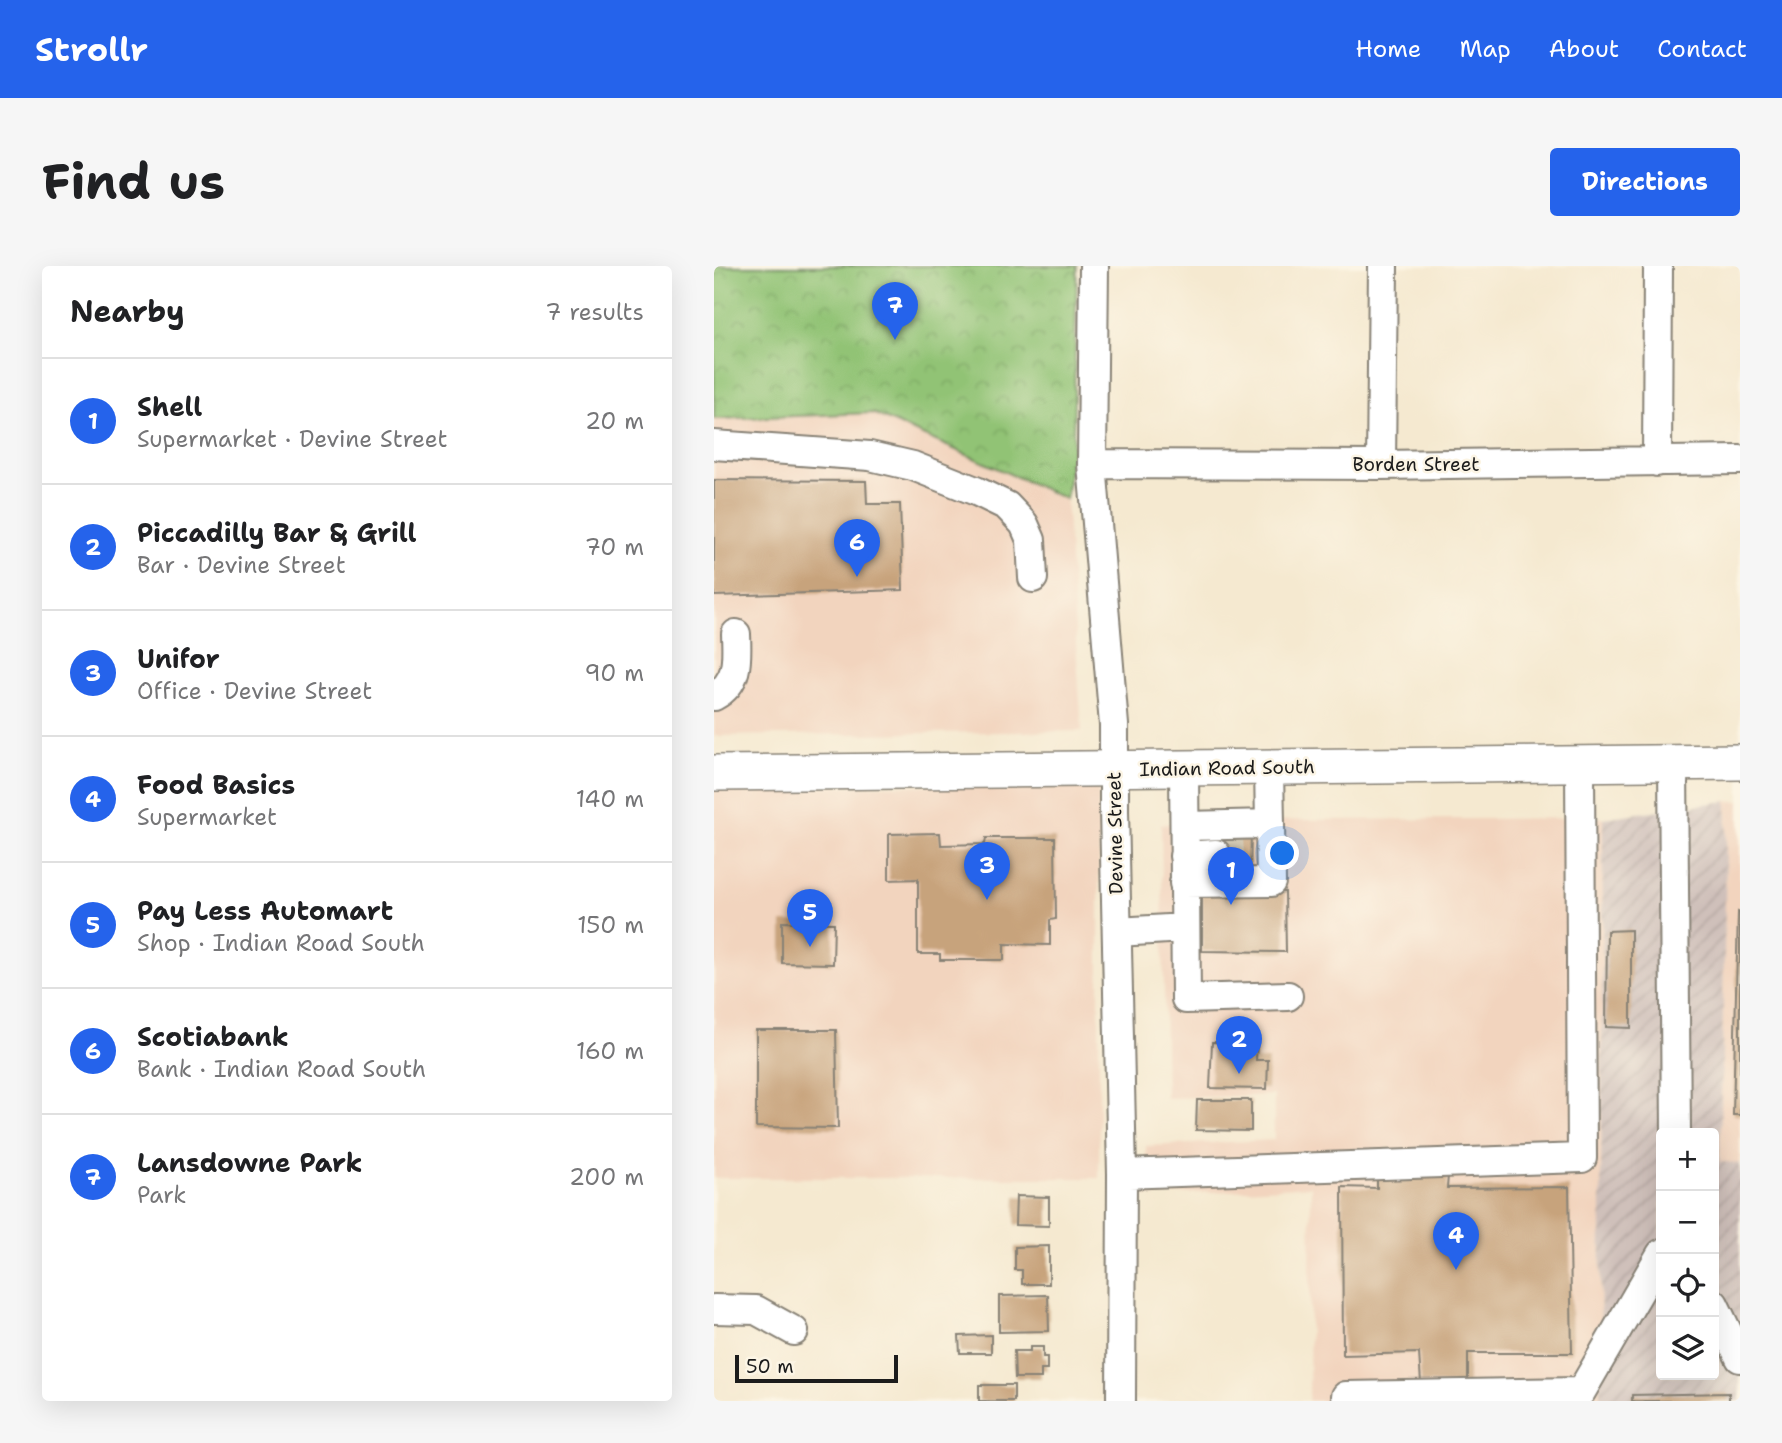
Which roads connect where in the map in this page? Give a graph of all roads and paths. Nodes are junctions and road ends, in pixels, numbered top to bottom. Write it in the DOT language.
graph roads {
  1 [pos="1094,266"];
  2 [pos="1383,266"];
  3 [pos="1658,266"];
  4 [pos="714,445"];
  5 [pos="1740,460"];
  6 [pos="1657,462"];
  7 [pos="1092,464"];
  8 [pos="1381,465"];
  9 [pos="1033,578"];
  10 [pos="736,634"];
  11 [pos="714,696"];
  12 [pos="1740,762"];
  13 [pos="1673,763"];
  14 [pos="1580,764"];
  15 [pos="1269,768"];
  16 [pos="1114,769"];
  17 [pos="1184,769"];
  18 [pos="714,773"];
  19 [pos="1185,826"];
  20 [pos="1264,843"];
  21 [pos="1216,854"];
  22 [pos="1184,870"];
  23 [pos="1185,928"];
  24 [pos="1117,932"];
  25 [pos="1288,996"];
  26 [pos="1676,1128"];
  27 [pos="1122,1174"];
  28 [pos="1656,1263"];
  29 [pos="714,1309"];
  30 [pos="1719,1314"];
  31 [pos="794,1331"];
  32 [pos="1740,1358"];
  33 [pos="1346,1396"];
  34 [pos="1121,1401"];
  1 -- 7 [label="street, Devine Street"];
  2 -- 8 [label="street"];
  3 -- 6 [label="street"];
  4 -- 9 [label="street"];
  5 -- 6 [label="street, Borden Street"];
  6 -- 8 [label="street, Borden Street"];
  7 -- 8 [label="street, Borden Street"];
  7 -- 16 [label="street, Devine Street"];
  10 -- 11 [label="street"];
  12 -- 13 [label="main road, Indian Road South"];
  13 -- 14 [label="main road, Indian Road South"];
  13 -- 26 [label="street"];
  14 -- 15 [label="main road, Indian Road South"];
  14 -- 27 [label="street"];
  15 -- 17 [label="main road, Indian Road South"];
  15 -- 20 [label="street"];
  16 -- 17 [label="main road, Indian Road South"];
  16 -- 18 [label="main road, Indian Road South"];
  16 -- 24 [label="street, Devine Street"];
  17 -- 19 [label="street"];
  19 -- 20 [label="street"];
  19 -- 22 [label="street"];
  20 -- 22 [label="street"];
  21 -- 22 [label="street"];
  22 -- 23 [label="street"];
  23 -- 24 [label="street"];
  23 -- 25 [label="street"];
  24 -- 27 [label="street, Devine Street"];
  27 -- 34 [label="street, Devine Street"];
  28 -- 33 [label="street"];
  29 -- 31 [label="street"];
  30 -- 32 [label="street"];
}
